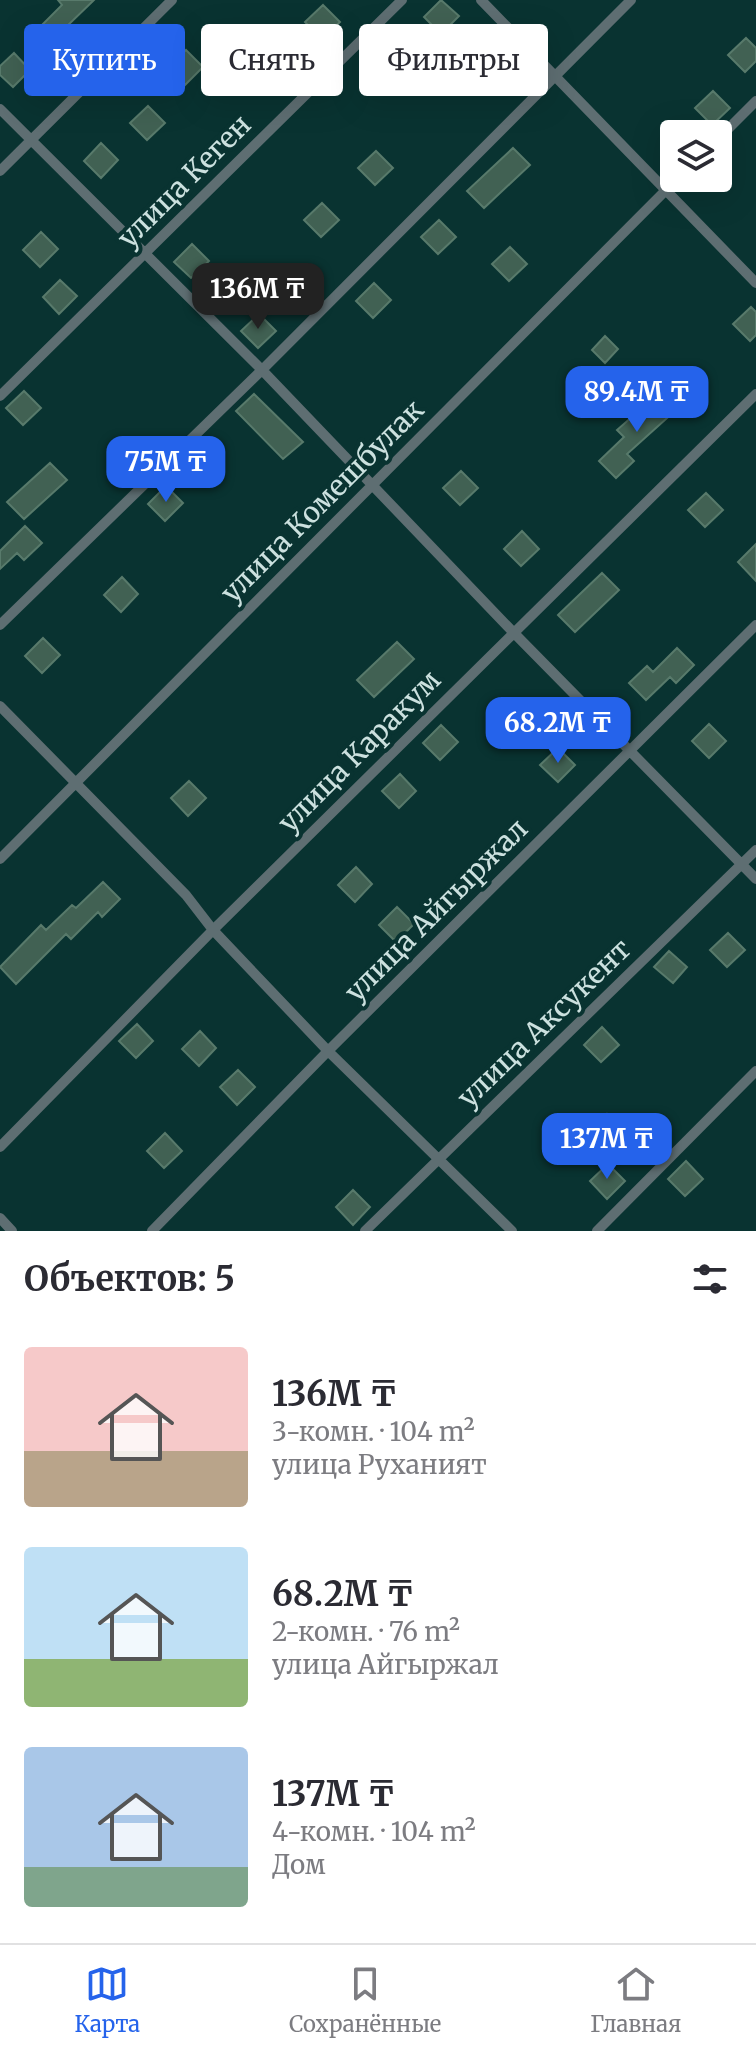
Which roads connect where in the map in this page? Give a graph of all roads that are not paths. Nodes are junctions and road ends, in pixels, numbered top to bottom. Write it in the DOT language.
graph roads {
  1 [pos="172,0"];
  2 [pos="402,0"];
  3 [pos="481,0"];
  4 [pos="631,0"];
  5 [pos="557,77"];
  6 [pos="756,101"];
  7 [pos="0,109"];
  8 [pos="732,125"];
  9 [pos="32,140"];
  10 [pos="0,171"];
  11 [pos="660,182"];
  12 [pos="664,192"];
  13 [pos="670,192"];
  14 [pos="146,252"];
  15 [pos="756,283"];
  16 [pos="262,370"];
  17 [pos="756,394"];
  18 [pos="0,396"];
  19 [pos="371,485"];
  20 [pos="0,625"];
  21 [pos="756,625"];
  22 [pos="513,632"];
  23 [pos="0,706"];
  24 [pos="631,752"];
  25 [pos="75,784"];
  26 [pos="756,850"];
  27 [pos="0,859"];
  28 [pos="742,864"];
  29 [pos="756,879"];
  30 [pos="213,930"];
  31 [pos="328,1051"];
  32 [pos="756,1071"];
  33 [pos="0,1147"];
  34 [pos="438,1159"];
  35 [pos="0,1218"];
  36 [pos="12,1231"];
  37 [pos="152,1231"];
  38 [pos="365,1231"];
  39 [pos="512,1231"];
  40 [pos="597,1231"];
  1 -- 9 [label="street"];
  2 -- 14 [label="street, улица Кеген"];
  3 -- 5 [label="street"];
  4 -- 5 [label="street"];
  5 -- 11 [label="street"];
  5 -- 16 [label="street"];
  6 -- 8 [label="street"];
  7 -- 9 [label="street"];
  9 -- 10 [label="street"];
  9 -- 14 [label="street"];
  12 -- 19 [label="street, улица Комешбулак"];
  13 -- 15 [label="street"];
  14 -- 16 [label="street"];
  14 -- 18 [label="street, улица Кеген"];
  16 -- 19 [label="street"];
  16 -- 20 [label="street"];
  17 -- 22 [label="street, улица Каракум"];
  19 -- 22 [label="street"];
  19 -- 25 [label="street, улица Комешбулак"];
  21 -- 24 [label="street, улица Айгыржал"];
  22 -- 24 [label="street"];
  22 -- 30 [label="street, улица Каракум"];
  23 -- 25 [label="street"];
  24 -- 28 [label="street"];
  24 -- 31 [label="street, улица Айгыржал"];
  25 -- 27 [label="street, улица Комешбулак"];
  25 -- 30 [label="street"];
  26 -- 28 [label="street, улица Аксукент"];
  28 -- 29 [label="street"];
  28 -- 34 [label="street, улица Аксукент"];
  30 -- 31 [label="street"];
  30 -- 33 [label="street, улица Каракум"];
  31 -- 34 [label="street"];
  31 -- 37 [label="street, улица Айгыржал"];
  32 -- 40 [label="street"];
  34 -- 38 [label="street, улица Аксукент"];
  34 -- 39 [label="street"];
  35 -- 36 [label="street"];
}
